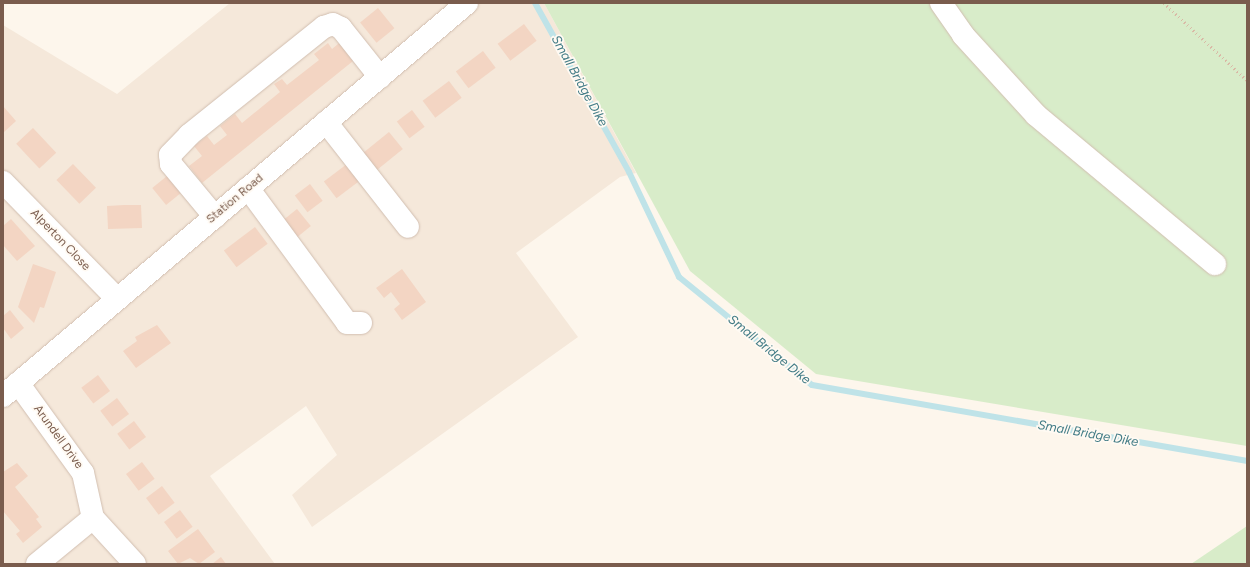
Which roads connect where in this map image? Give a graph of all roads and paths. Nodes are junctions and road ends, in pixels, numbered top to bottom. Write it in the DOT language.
graph roads {
  1 [pos="467,3"];
  2 [pos="941,3"];
  3 [pos="1164,3"];
  4 [pos="380,77"];
  5 [pos="1247,80"];
  6 [pos="326,122"];
  7 [pos="3,182"];
  8 [pos="248,188"];
  9 [pos="215,216"];
  10 [pos="408,227"];
  11 [pos="1215,264"];
  12 [pos="117,299"];
  13 [pos="361,323"];
  14 [pos="11,389"];
  15 [pos="94,518"];
  16 [pos="37,564"];
  17 [pos="135,564"];
  1 -- 4 [label="street, Station Road"];
  2 -- 11 [label="street"];
  3 -- 5 [label="path"];
  4 -- 6 [label="street, Station Road"];
  4 -- 9 [label="street"];
  6 -- 8 [label="street, Station Road"];
  6 -- 10 [label="street"];
  7 -- 12 [label="street, Alperton Close"];
  8 -- 9 [label="street, Station Road"];
  8 -- 13 [label="street"];
  9 -- 12 [label="street, Station Road"];
  12 -- 14 [label="street, Station Road"];
  14 -- 15 [label="street, Arundell Drive"];
  15 -- 16 [label="street"];
  15 -- 17 [label="street, Arundell Drive"];
}
